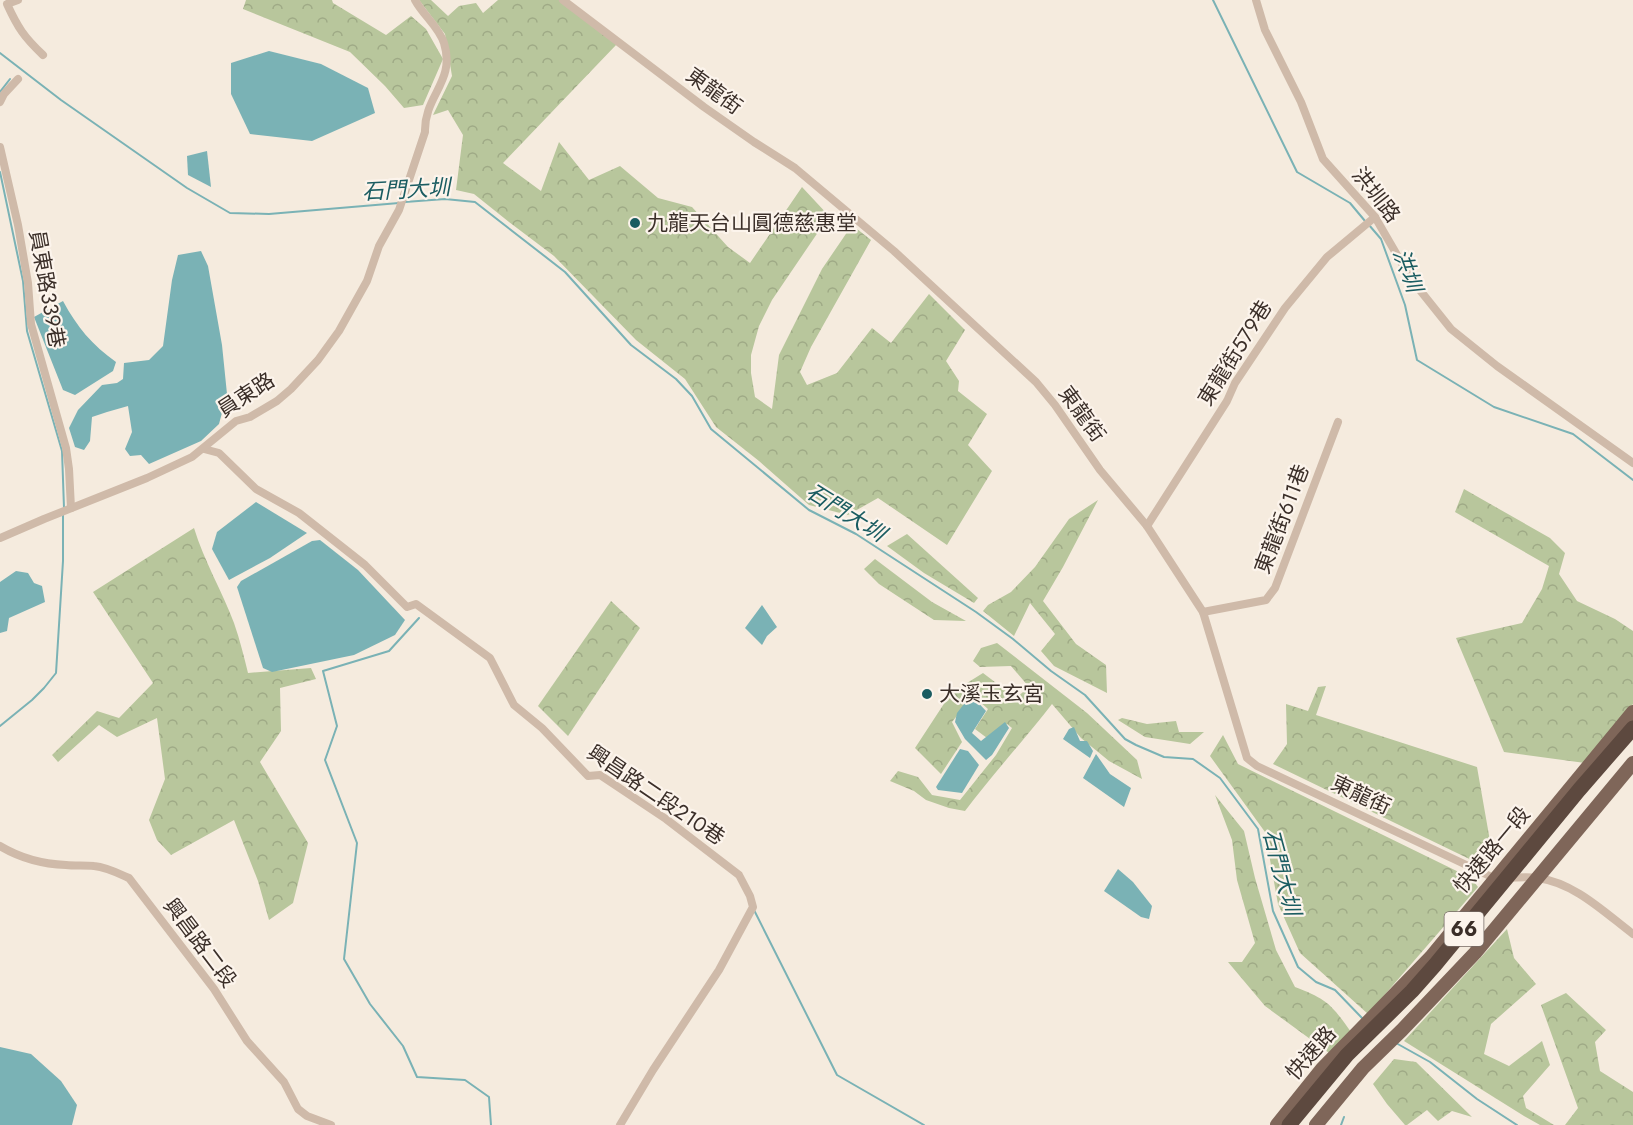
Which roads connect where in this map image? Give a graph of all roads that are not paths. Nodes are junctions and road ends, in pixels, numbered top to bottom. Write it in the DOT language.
graph roads {
  1 [pos="18,0"];
  2 [pos="415,0"];
  3 [pos="563,0"];
  4 [pos="1256,0"];
  5 [pos="43,55"];
  6 [pos="18,79"];
  7 [pos="0,102"];
  8 [pos="0,147"];
  9 [pos="1375,217"];
  10 [pos="1338,422"];
  11 [pos="204,449"];
  12 [pos="1633,463"];
  13 [pos="71,508"];
  14 [pos="1147,526"];
  15 [pos="0,538"];
  16 [pos="1203,612"];
  17 [pos="1633,712"];
  18 [pos="1633,728"];
  19 [pos="1633,741"];
  20 [pos="1633,763"];
  21 [pos="0,846"];
  22 [pos="1538,878"];
  23 [pos="1496,879"];
  24 [pos="1633,934"];
  25 [pos="1379,1011"];
  26 [pos="331,1125"];
  27 [pos="620,1125"];
  28 [pos="1277,1125"];
  29 [pos="1289,1125"];
  30 [pos="1302,1125"];
  31 [pos="1316,1125"];
  1 -- 5 [label="street"];
  2 -- 11 [label="street, 員東路"];
  3 -- 14 [label="street, 東龍街"];
  4 -- 9 [label="street, 洪圳路"];
  6 -- 7 [label="street"];
  8 -- 13 [label="street, 員東路339巷"];
  9 -- 12 [label="street, 洪圳路"];
  9 -- 14 [label="street, 東龍街579巷"];
  10 -- 16 [label="street, 東龍街611巷"];
  11 -- 13 [label="street, 員東路"];
  11 -- 27 [label="street, 興昌路二段210巷"];
  13 -- 15 [label="street, 員東路"];
  14 -- 16 [label="street, 東龍街"];
  16 -- 23 [label="street, 東龍街"];
  17 -- 23 [label="main road, 快速路一段 / 66"];
  18 -- 29 [label="highway, 66, bridge"];
  19 -- 30 [label="highway, 66"];
  20 -- 22 [label="main road, 66"];
  21 -- 26 [label="street, 興昌路二段"];
  22 -- 23 [label="street"];
  22 -- 24 [label="street"];
  22 -- 31 [label="main road, 66"];
  23 -- 25 [label="main road, 快速路一段 / 66"];
  25 -- 28 [label="main road, 快速路 / 66"];
}
